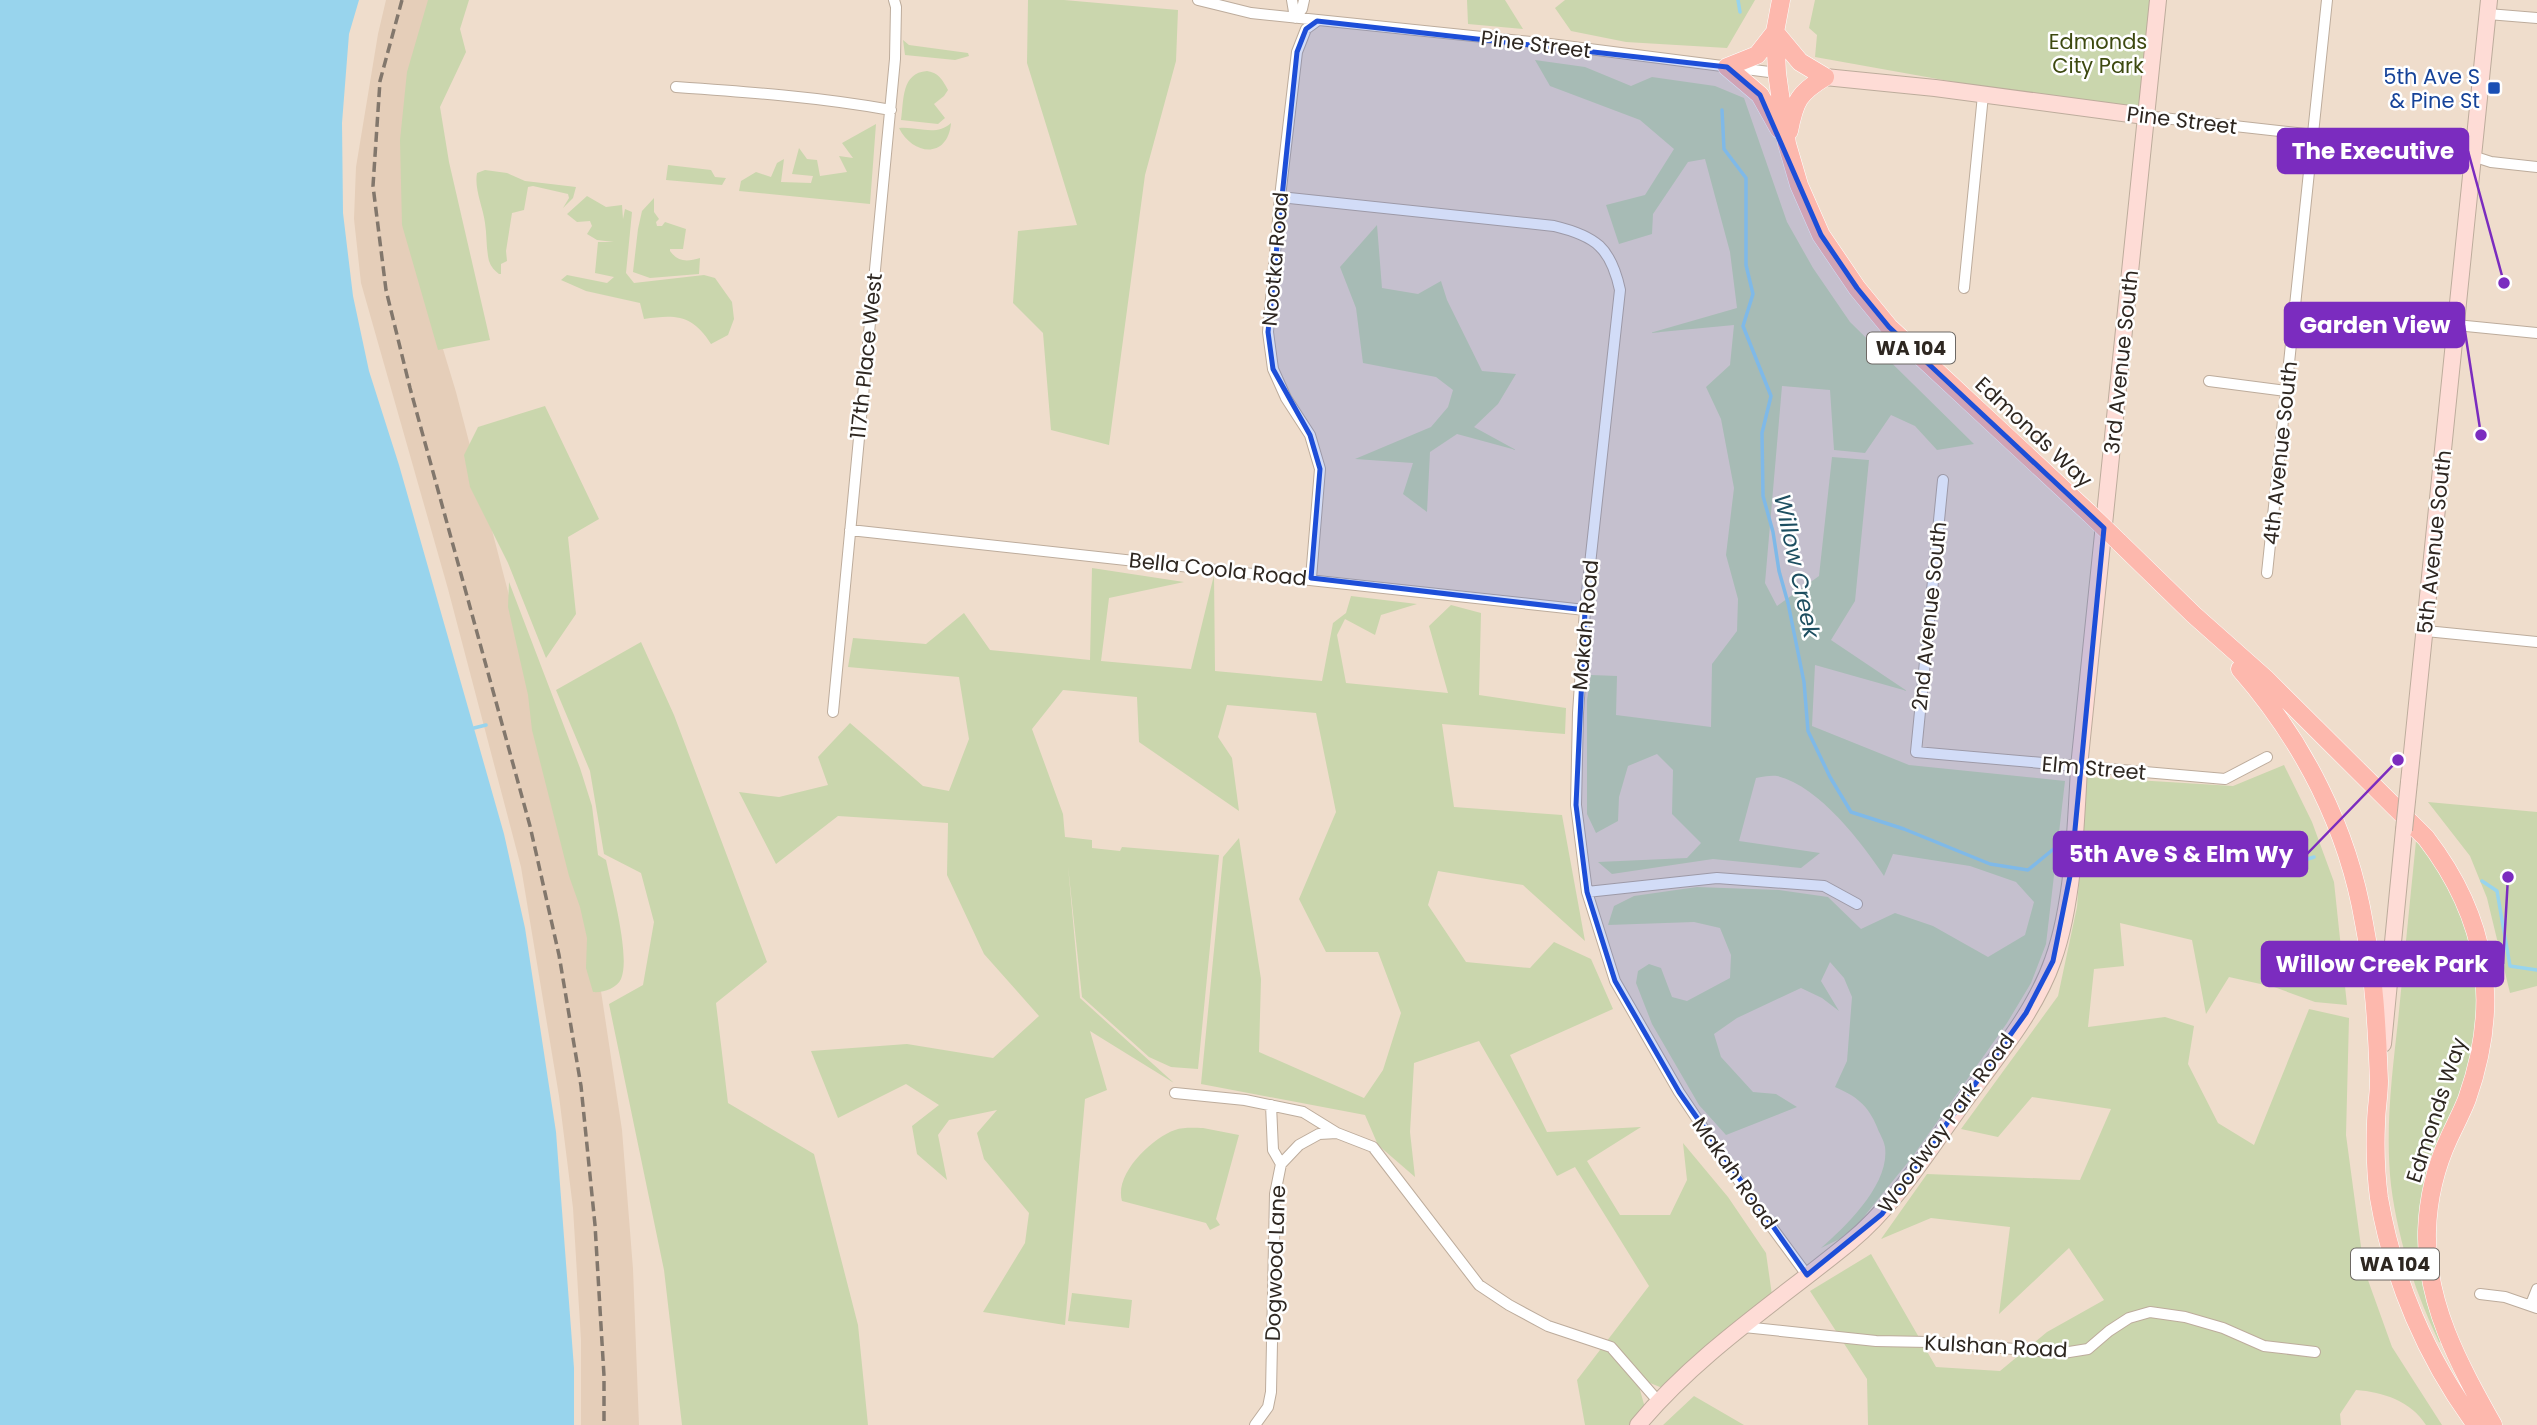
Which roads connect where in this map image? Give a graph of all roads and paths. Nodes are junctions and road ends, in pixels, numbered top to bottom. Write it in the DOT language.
graph roads {
  1 [pos="894,0"];
  2 [pos="1198,0"];
  3 [pos="1292,0"];
  4 [pos="1304,0"];
  5 [pos="2158,0"];
  6 [pos="2327,0"];
  7 [pos="1781,2"];
  8 [pos="2489,7"];
  9 [pos="1295,18"];
  10 [pos="2537,18"];
  11 [pos="1317,21"];
  12 [pos="1775,32"];
  13 [pos="1727,67"];
  14 [pos="1777,73"];
  15 [pos="1825,77"];
  16 [pos="676,88"];
  17 [pos="1983,95"];
  18 [pos="891,110"];
  19 [pos="2145,116"];
  20 [pos="2313,136"];
  21 [pos="1787,144"];
  22 [pos="2473,157"];
  23 [pos="2537,167"];
  24 [pos="1280,197"];
  25 [pos="1964,288"];
  26 [pos="2456,325"];
  27 [pos="2537,333"];
  28 [pos="2208,382"];
  29 [pos="2286,391"];
  30 [pos="1943,480"];
  31 [pos="850,530"];
  32 [pos="2267,573"];
  33 [pos="1311,578"];
  34 [pos="1585,610"];
  35 [pos="2193,615"];
  36 [pos="2426,631"];
  37 [pos="2537,642"];
  38 [pos="832,712"];
  39 [pos="1916,752"];
  40 [pos="2267,757"];
  41 [pos="2079,766"];
  42 [pos="1587,892"];
  43 [pos="1857,904"];
  44 [pos="2379,1084"];
  45 [pos="1175,1093"];
  46 [pos="1271,1105"];
  47 [pos="1337,1133"];
  48 [pos="1281,1164"];
  49 [pos="1807,1275"];
  50 [pos="2537,1289"];
  51 [pos="2480,1293"];
  52 [pos="2534,1306"];
  53 [pos="1744,1327"];
  54 [pos="2315,1352"];
  55 [pos="1658,1401"];
  56 [pos="1255,1425"];
  57 [pos="1638,1425"];
  58 [pos="2476,1425"];
  59 [pos="2493,1425"];
  1 -- 18 [label="street, 117th Place West"];
  2 -- 9 [label="street, Pine Street"];
  3 -- 9 [label="street"];
  4 -- 9 [label="street"];
  5 -- 19 [label="street, 3rd Avenue South"];
  6 -- 20 [label="street, 4th Avenue South"];
  7 -- 12 [label="main road, Edmonds Way / WA 104"];
  8 -- 10 [label="street"];
  8 -- 22 [label="street, 5th Avenue South"];
  9 -- 11 [label="street, Pine Street"];
  11 -- 13 [label="street, Pine Street"];
  11 -- 24 [label="street, Nootka Road"];
  12 -- 13 [label="main road"];
  12 -- 14 [label="main road, Edmonds Way / WA 104"];
  12 -- 15 [label="main road"];
  13 -- 14 [label="street, Pine Street"];
  13 -- 21 [label="main road"];
  14 -- 21 [label="main road, Edmonds Way / WA 104"];
  15 -- 17 [label="street, Pine Street"];
  15 -- 21 [label="main road"];
  16 -- 18 [label="street"];
  17 -- 19 [label="street, Pine Street"];
  17 -- 25 [label="street"];
  18 -- 31 [label="street, 117th Place West"];
  19 -- 20 [label="street, Pine Street"];
  19 -- 41 [label="street, 3rd Avenue South"];
  20 -- 22 [label="street, Pine Street"];
  20 -- 29 [label="street, 4th Avenue South"];
  21 -- 35 [label="main road, Edmonds Way / WA 104, bridge"];
  22 -- 23 [label="street, Pine Street"];
  22 -- 26 [label="street, 5th Avenue South"];
  24 -- 33 [label="street, Nootka Road"];
  24 -- 34 [label="street, Makah Road"];
  26 -- 27 [label="street"];
  26 -- 36 [label="street, 5th Avenue South"];
  28 -- 29 [label="street"];
  29 -- 32 [label="street, 4th Avenue South"];
  30 -- 39 [label="street, 2nd Avenue South"];
  31 -- 33 [label="street, Bella Coola Road"];
  31 -- 38 [label="street, 117th Place West"];
  33 -- 34 [label="street, Bella Coola Road"];
  34 -- 42 [label="street, Makah Road"];
  35 -- 44 [label="main road, Edmonds Way / WA 104"];
  35 -- 59 [label="main road, Edmonds Way / WA 104"];
  36 -- 37 [label="street"];
  36 -- 44 [label="street, 5th Avenue South, bridge"];
  39 -- 41 [label="street, Elm Street"];
  40 -- 41 [label="street, Elm Street"];
  41 -- 49 [label="street, Woodway Park Road"];
  42 -- 43 [label="street"];
  42 -- 49 [label="street, Makah Road"];
  44 -- 58 [label="main road, Edmonds Way / WA 104"];
  45 -- 46 [label="street"];
  46 -- 47 [label="street"];
  46 -- 48 [label="street"];
  47 -- 48 [label="street, Dogwood Lane"];
  47 -- 55 [label="street"];
  48 -- 56 [label="street, Dogwood Lane"];
  49 -- 53 [label="street, Woodway Park Road"];
  50 -- 52 [label="street"];
  51 -- 52 [label="street"];
  53 -- 54 [label="street, Kulshan Road"];
  53 -- 55 [label="street, Woodway Park Road"];
  55 -- 57 [label="street, Woodway Park Road"];
}
